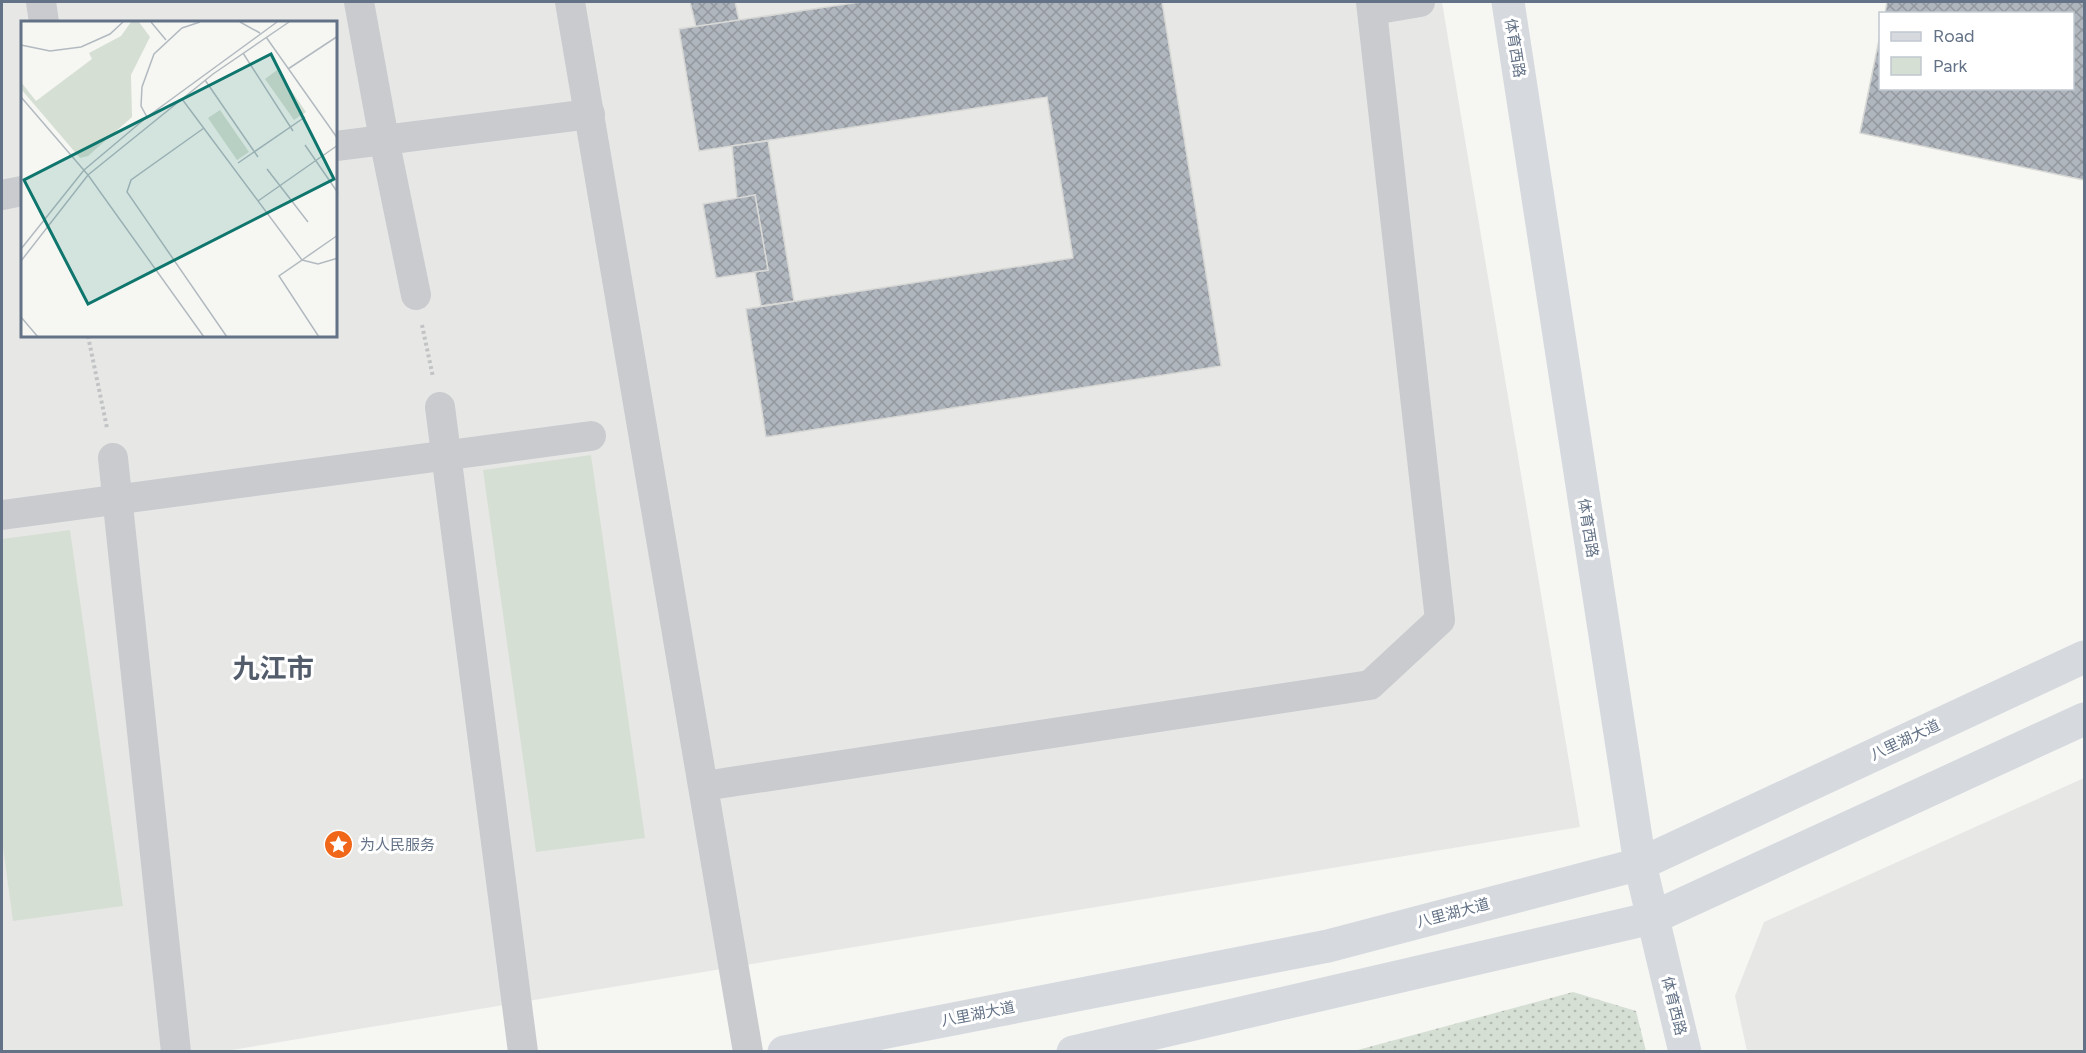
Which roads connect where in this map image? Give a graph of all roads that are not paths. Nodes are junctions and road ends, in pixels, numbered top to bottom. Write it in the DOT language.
graph roads {
  1 [pos="41,2"];
  2 [pos="359,2"];
  3 [pos="570,2"];
  4 [pos="1420,2"];
  5 [pos="1508,2"];
  6 [pos="1372,6"];
  7 [pos="44,21"];
  8 [pos="590,114"];
  9 [pos="384,139"];
  10 [pos="338,146"];
  11 [pos="21,191"];
  12 [pos="2,195"];
  13 [pos="416,295"];
  14 [pos="440,407"];
  15 [pos="591,436"];
  16 [pos="446,455"];
  17 [pos="113,458"];
  18 [pos="118,501"];
  19 [pos="2,515"];
  20 [pos="2085,657"];
  21 [pos="2085,719"];
  22 [pos="704,786"];
  23 [pos="1640,864"];
  24 [pos="1652,918"];
  25 [pos="176,1052"];
  26 [pos="523,1052"];
  27 [pos="748,1052"];
  28 [pos="784,1052"];
  29 [pos="1073,1052"];
  30 [pos="1685,1052"];
  1 -- 7 [label="street"];
  2 -- 9 [label="street"];
  3 -- 8 [label="street"];
  4 -- 6 [label="street"];
  5 -- 23 [label="main road, 体育西路"];
  6 -- 22 [label="street"];
  8 -- 9 [label="street"];
  8 -- 22 [label="street"];
  9 -- 10 [label="street"];
  9 -- 13 [label="street"];
  11 -- 12 [label="street"];
  14 -- 16 [label="street"];
  15 -- 16 [label="street"];
  16 -- 18 [label="street"];
  16 -- 26 [label="street"];
  17 -- 18 [label="street"];
  18 -- 19 [label="street"];
  18 -- 25 [label="street"];
  20 -- 23 [label="main road, 八里湖大道"];
  21 -- 24 [label="main road"];
  22 -- 27 [label="street"];
  23 -- 24 [label="main road, 体育西路"];
  23 -- 28 [label="main road, 八里湖大道"];
  24 -- 29 [label="main road"];
  24 -- 30 [label="main road, 体育西路"];
}
